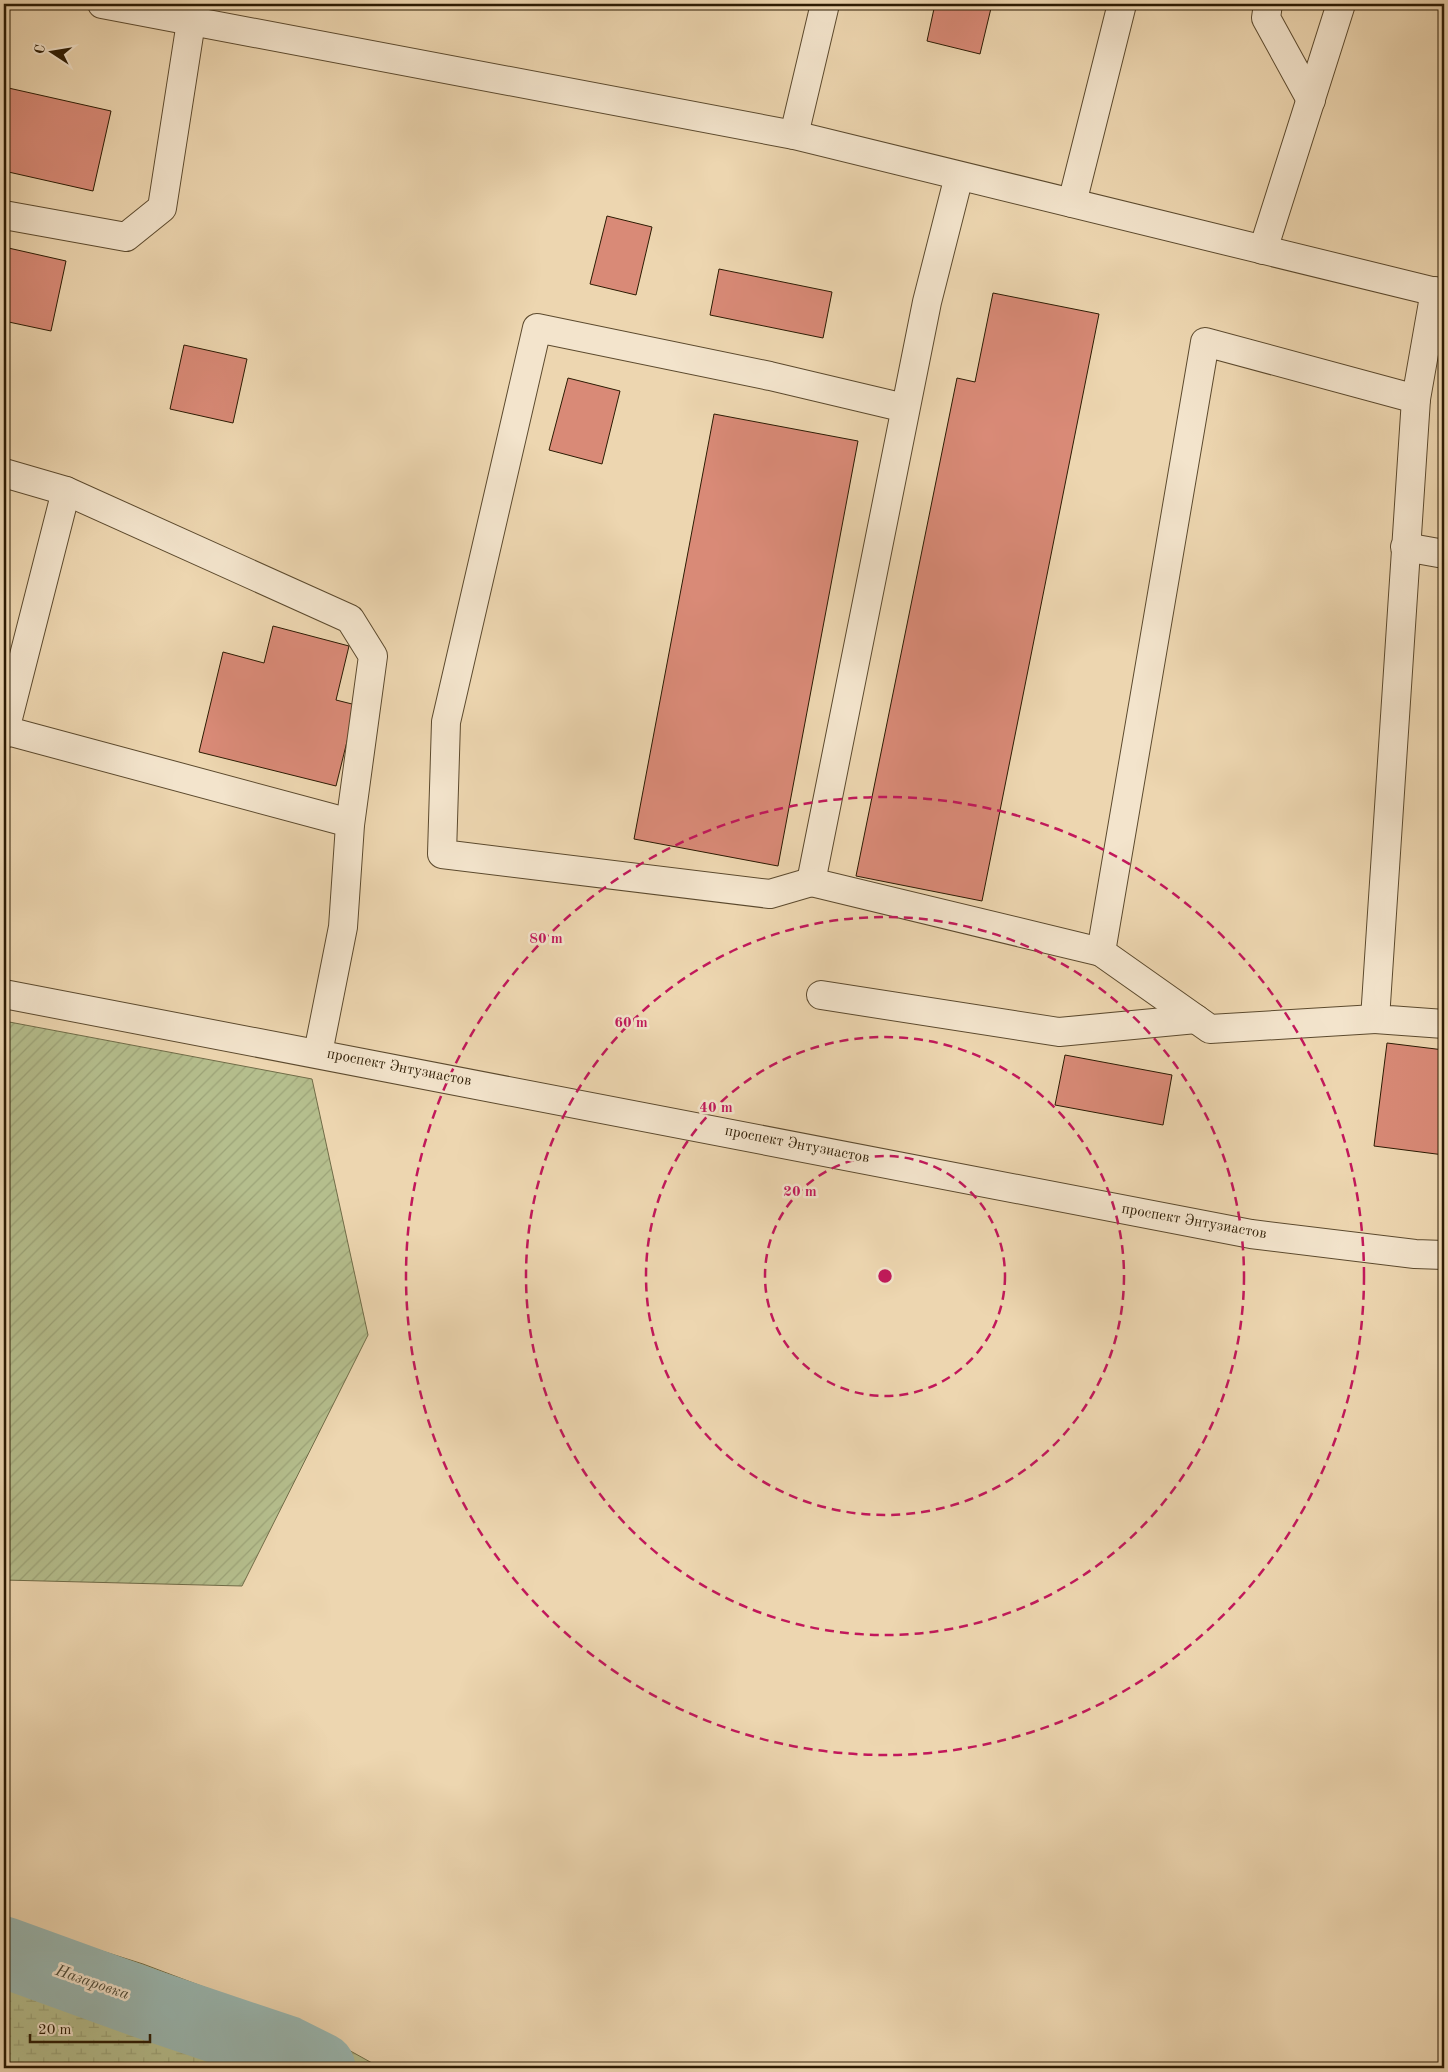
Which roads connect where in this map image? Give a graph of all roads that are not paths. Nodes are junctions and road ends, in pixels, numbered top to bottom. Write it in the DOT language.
graph roads {
  1 [pos="102,4"];
  2 [pos="825,4"];
  3 [pos="1122,4"];
  4 [pos="1268,4"];
  5 [pos="1341,4"];
  6 [pos="191,22"];
  7 [pos="1310,100"];
  8 [pos="794,136"];
  9 [pos="959,176"];
  10 [pos="1072,204"];
  11 [pos="4,215"];
  12 [pos="1263,250"];
  13 [pos="1439,292"];
  14 [pos="1416,399"];
  15 [pos="905,408"];
  16 [pos="4,474"];
  17 [pos="66,491"];
  18 [pos="1406,547"];
  19 [pos="1444,554"];
  20 [pos="4,732"];
  21 [pos="350,823"];
  22 [pos="810,882"];
  23 [pos="1101,952"];
  24 [pos="4,994"];
  25 [pos="821,995"];
  26 [pos="1196,1019"];
  27 [pos="1374,1019"];
  28 [pos="1444,1024"];
  29 [pos="318,1053"];
  30 [pos="1444,1255"];
  1 -- 6 [label="street"];
  2 -- 8 [label="street"];
  3 -- 10 [label="street"];
  4 -- 7 [label="street"];
  5 -- 7 [label="street"];
  6 -- 8 [label="street"];
  6 -- 11 [label="street"];
  7 -- 12 [label="street"];
  8 -- 9 [label="street"];
  9 -- 10 [label="street"];
  9 -- 15 [label="street"];
  10 -- 12 [label="street"];
  12 -- 13 [label="street"];
  13 -- 14 [label="street"];
  14 -- 18 [label="street"];
  14 -- 23 [label="street"];
  15 -- 22 [label="street"];
  15 -- 22 [label="street"];
  16 -- 17 [label="street"];
  17 -- 20 [label="street"];
  17 -- 21 [label="street"];
  18 -- 19 [label="street"];
  18 -- 27 [label="street"];
  20 -- 21 [label="street"];
  21 -- 29 [label="street"];
  22 -- 23 [label="street"];
  23 -- 26 [label="street"];
  24 -- 29 [label="street, проспект Энтузиастов"];
  25 -- 26 [label="street"];
  26 -- 27 [label="street"];
  27 -- 28 [label="street"];
  29 -- 30 [label="street, проспект Энтузиастов"];
}
